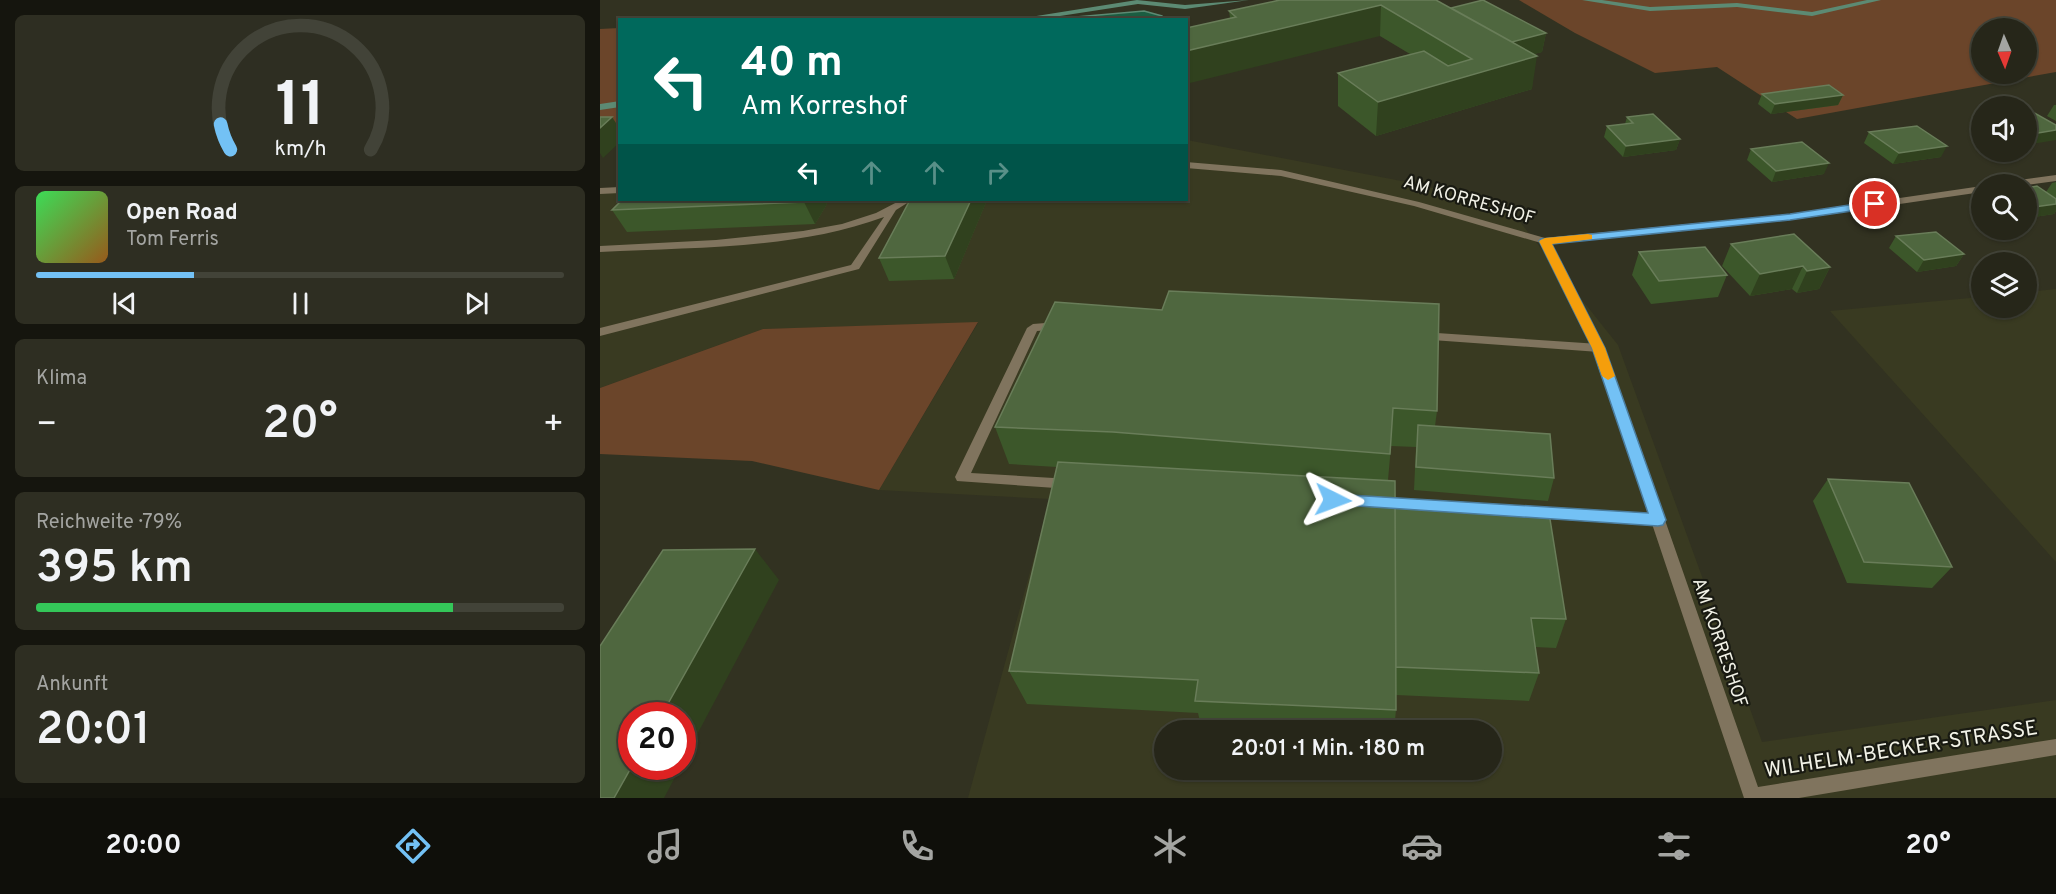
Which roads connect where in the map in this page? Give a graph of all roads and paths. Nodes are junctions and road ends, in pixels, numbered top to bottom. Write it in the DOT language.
graph roads {
  1 [pos="1188,165"];
  2 [pos="2056,178"];
  3 [pos="2037,181"];
  4 [pos="618,189"];
  5 [pos="600,190"];
  6 [pos="1971,191"];
  7 [pos="906,201"];
  8 [pos="892,211"];
  9 [pos="1545,241"];
  10 [pos="600,249"];
  11 [pos="1067,325"];
  12 [pos="600,332"];
  13 [pos="1408,335"];
  14 [pos="1599,348"];
  15 [pos="1080,484"];
  16 [pos="1363,502"];
  17 [pos="1658,520"];
  18 [pos="2056,747"];
  19 [pos="1753,797"];
  1 -- 9 [label="street, AM KORRESHOF"];
  2 -- 3 [label="street"];
  4 -- 5 [label="street"];
  6 -- 9 [label="street"];
  7 -- 10 [label="street"];
  8 -- 12 [label="street"];
  9 -- 14 [label="street, AM KORRESHOF"];
  11 -- 15 [label="street"];
  13 -- 14 [label="street"];
  14 -- 17 [label="street, AM KORRESHOF"];
  16 -- 17 [label="street"];
  17 -- 19 [label="street, AM KORRESHOF"];
  18 -- 19 [label="street, WILHELM-BECKER-STRASSE"];
}
